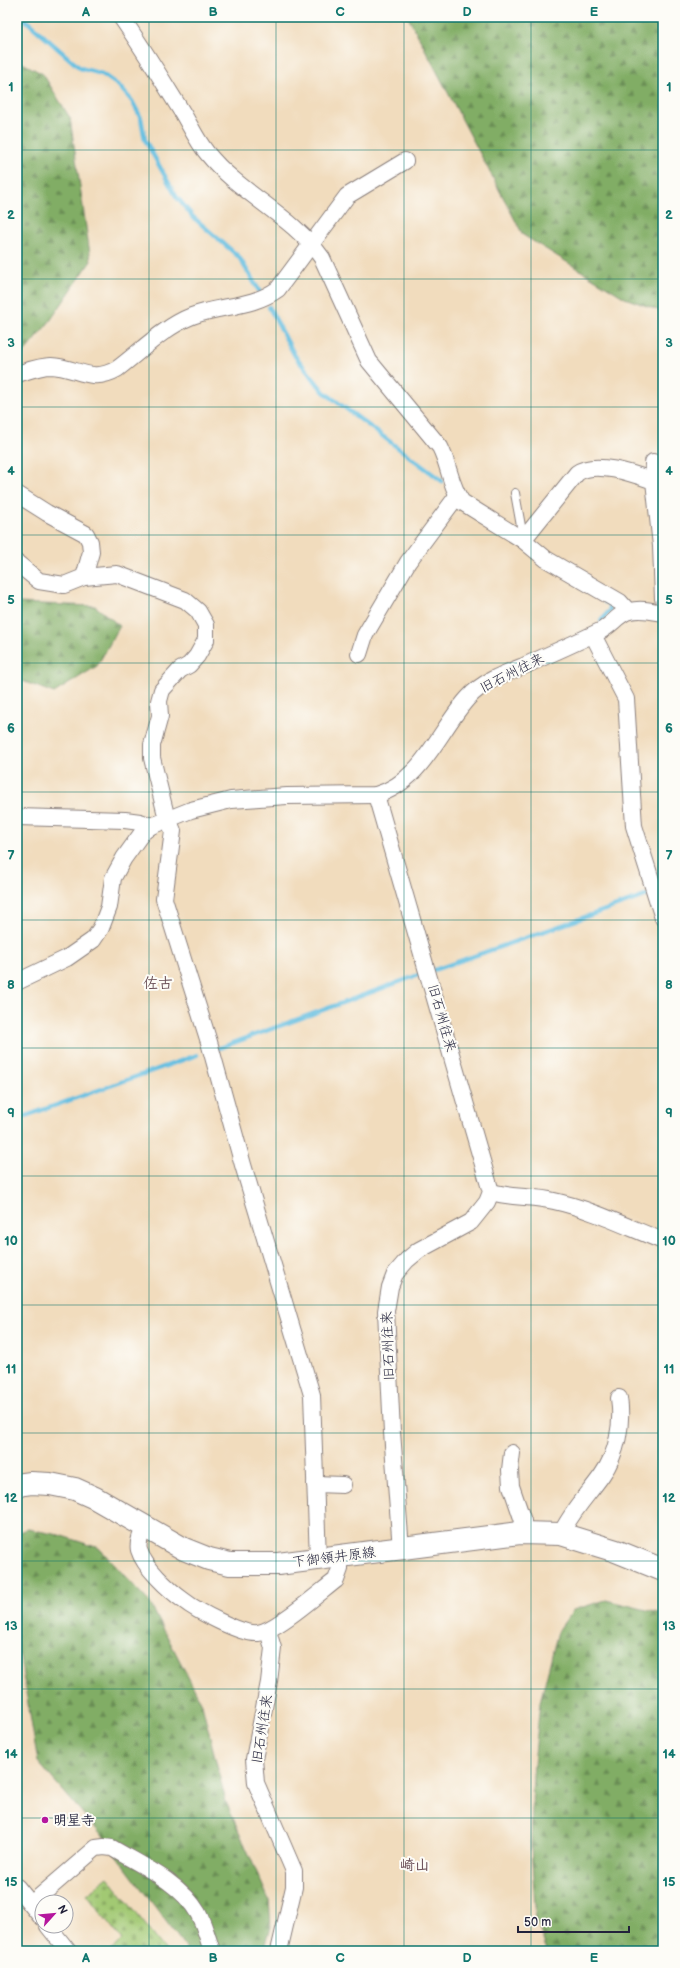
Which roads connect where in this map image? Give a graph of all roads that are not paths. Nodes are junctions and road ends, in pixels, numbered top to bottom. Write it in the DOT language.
graph roads {
  1 [pos="121,17"];
  2 [pos="405,161"];
  3 [pos="313,245"];
  4 [pos="17,374"];
  5 [pos="653,462"];
  6 [pos="654,481"];
  7 [pos="515,493"];
  8 [pos="17,494"];
  9 [pos="457,496"];
  10 [pos="523,540"];
  11 [pos="17,563"];
  12 [pos="84,578"];
  13 [pos="663,599"];
  14 [pos="628,611"];
  15 [pos="663,613"];
  16 [pos="593,635"];
  17 [pos="358,654"];
  18 [pos="376,795"];
  19 [pos="17,817"];
  20 [pos="169,820"];
  21 [pos="151,826"];
  22 [pos="663,918"];
  23 [pos="17,982"];
  24 [pos="491,1192"];
  25 [pos="663,1241"];
  26 [pos="619,1398"];
  27 [pos="512,1453"];
  28 [pos="316,1484"];
  29 [pos="343,1485"];
  30 [pos="17,1486"];
  31 [pos="145,1527"];
  32 [pos="520,1533"];
  33 [pos="561,1534"];
  34 [pos="401,1549"];
  35 [pos="340,1557"];
  36 [pos="318,1559"];
  37 [pos="662,1568"];
  38 [pos="268,1631"];
  39 [pos="17,1887"];
  40 [pos="31,1904"];
  41 [pos="34,1908"];
  42 [pos="54,1934"];
  43 [pos="68,1951"];
  44 [pos="212,1951"];
  45 [pos="279,1951"];
  1 -- 3 [label="street"];
  2 -- 3 [label="street"];
  3 -- 4 [label="street"];
  3 -- 9 [label="street"];
  5 -- 6 [label="street"];
  6 -- 10 [label="street"];
  6 -- 13 [label="street"];
  7 -- 10 [label="lane"];
  8 -- 12 [label="street"];
  9 -- 10 [label="street"];
  9 -- 17 [label="street"];
  10 -- 14 [label="street"];
  11 -- 12 [label="street"];
  12 -- 20 [label="street"];
  14 -- 15 [label="street"];
  14 -- 16 [label="street, 旧石州往来"];
  16 -- 18 [label="street, 旧石州往来"];
  16 -- 22 [label="street"];
  18 -- 20 [label="street"];
  18 -- 24 [label="street, 旧石州往来"];
  19 -- 21 [label="street"];
  20 -- 21 [label="street"];
  20 -- 28 [label="street"];
  21 -- 23 [label="street"];
  24 -- 25 [label="street"];
  24 -- 34 [label="street, 旧石州往来"];
  26 -- 33 [label="street"];
  27 -- 32 [label="street"];
  28 -- 29 [label="street"];
  28 -- 36 [label="street"];
  30 -- 31 [label="main road, 下御領井原線"];
  31 -- 36 [label="main road, 下御領井原線"];
  31 -- 38 [label="street"];
  32 -- 33 [label="main road, 下御領井原線"];
  32 -- 34 [label="main road, 下御領井原線"];
  33 -- 37 [label="main road, 下御領井原線"];
  34 -- 35 [label="main road, 下御領井原線"];
  35 -- 36 [label="main road, 下御領井原線"];
  35 -- 38 [label="street"];
  38 -- 45 [label="street, 旧石州往来"];
  39 -- 40 [label="street"];
  40 -- 41 [label="street"];
  40 -- 44 [label="street"];
  42 -- 43 [label="street"];
}
